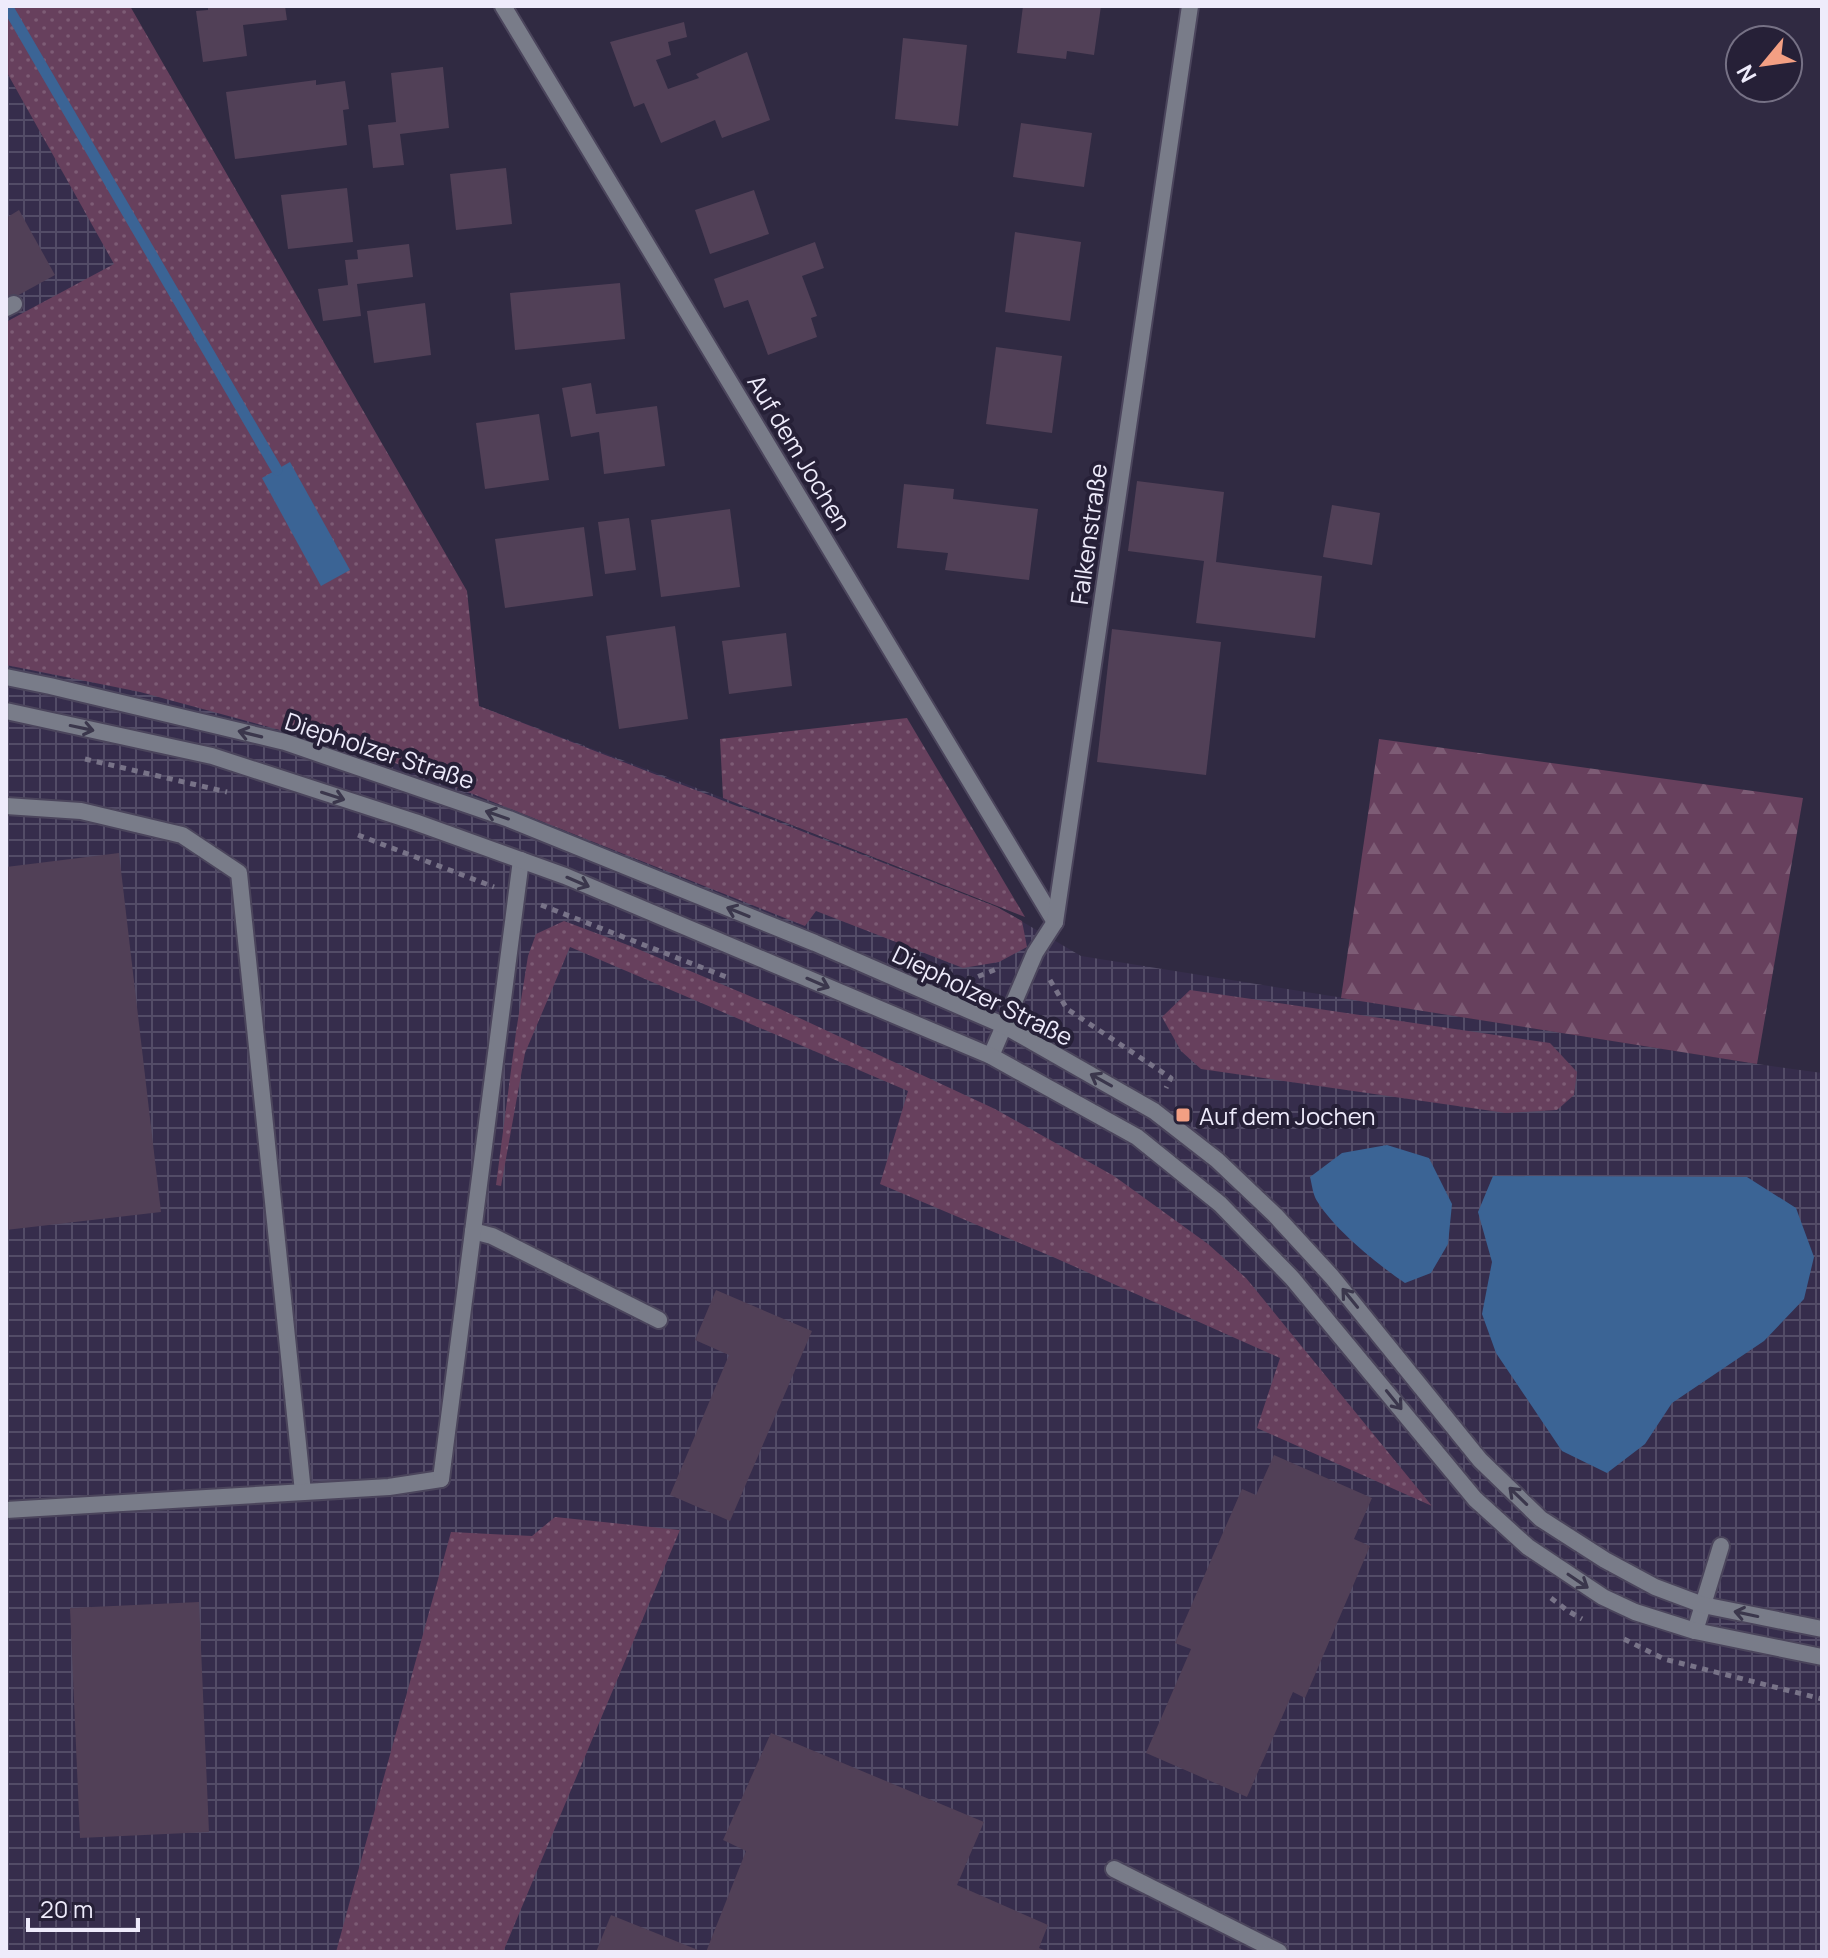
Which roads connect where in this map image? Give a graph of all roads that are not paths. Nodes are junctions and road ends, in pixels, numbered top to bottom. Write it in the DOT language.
graph roads {
  1 [pos="503,6"];
  2 [pos="1190,6"];
  3 [pos="6,677"];
  4 [pos="6,711"];
  5 [pos="6,806"];
  6 [pos="521,860"];
  7 [pos="1055,922"];
  8 [pos="1005,1026"];
  9 [pos="991,1056"];
  10 [pos="473,1231"];
  11 [pos="659,1320"];
  12 [pos="303,1492"];
  13 [pos="6,1510"];
  14 [pos="1721,1546"];
  15 [pos="1703,1605"];
  16 [pos="1822,1629"];
  17 [pos="1695,1631"];
  18 [pos="1822,1657"];
  19 [pos="1114,1869"];
  20 [pos="1279,1952"];
  1 -- 7 [label="street, Auf dem Jochen"];
  2 -- 7 [label="street, Falkenstraße"];
  8 -- 3 [label="street, Diepholzer Straße, one-way"];
  4 -- 6 [label="street, one-way"];
  5 -- 12 [label="street"];
  6 -- 9 [label="street, one-way"];
  6 -- 10 [label="street"];
  7 -- 8 [label="street, Falkenstraße"];
  8 -- 9 [label="street, Falkenstraße"];
  15 -- 8 [label="street, Diepholzer Straße, one-way"];
  9 -- 17 [label="street, one-way"];
  10 -- 11 [label="street"];
  10 -- 12 [label="street"];
  12 -- 13 [label="street"];
  14 -- 15 [label="street"];
  16 -- 15 [label="street, Diepholzer Straße, one-way"];
  15 -- 17 [label="street"];
  17 -- 18 [label="street"];
  19 -- 20 [label="street"];
}
